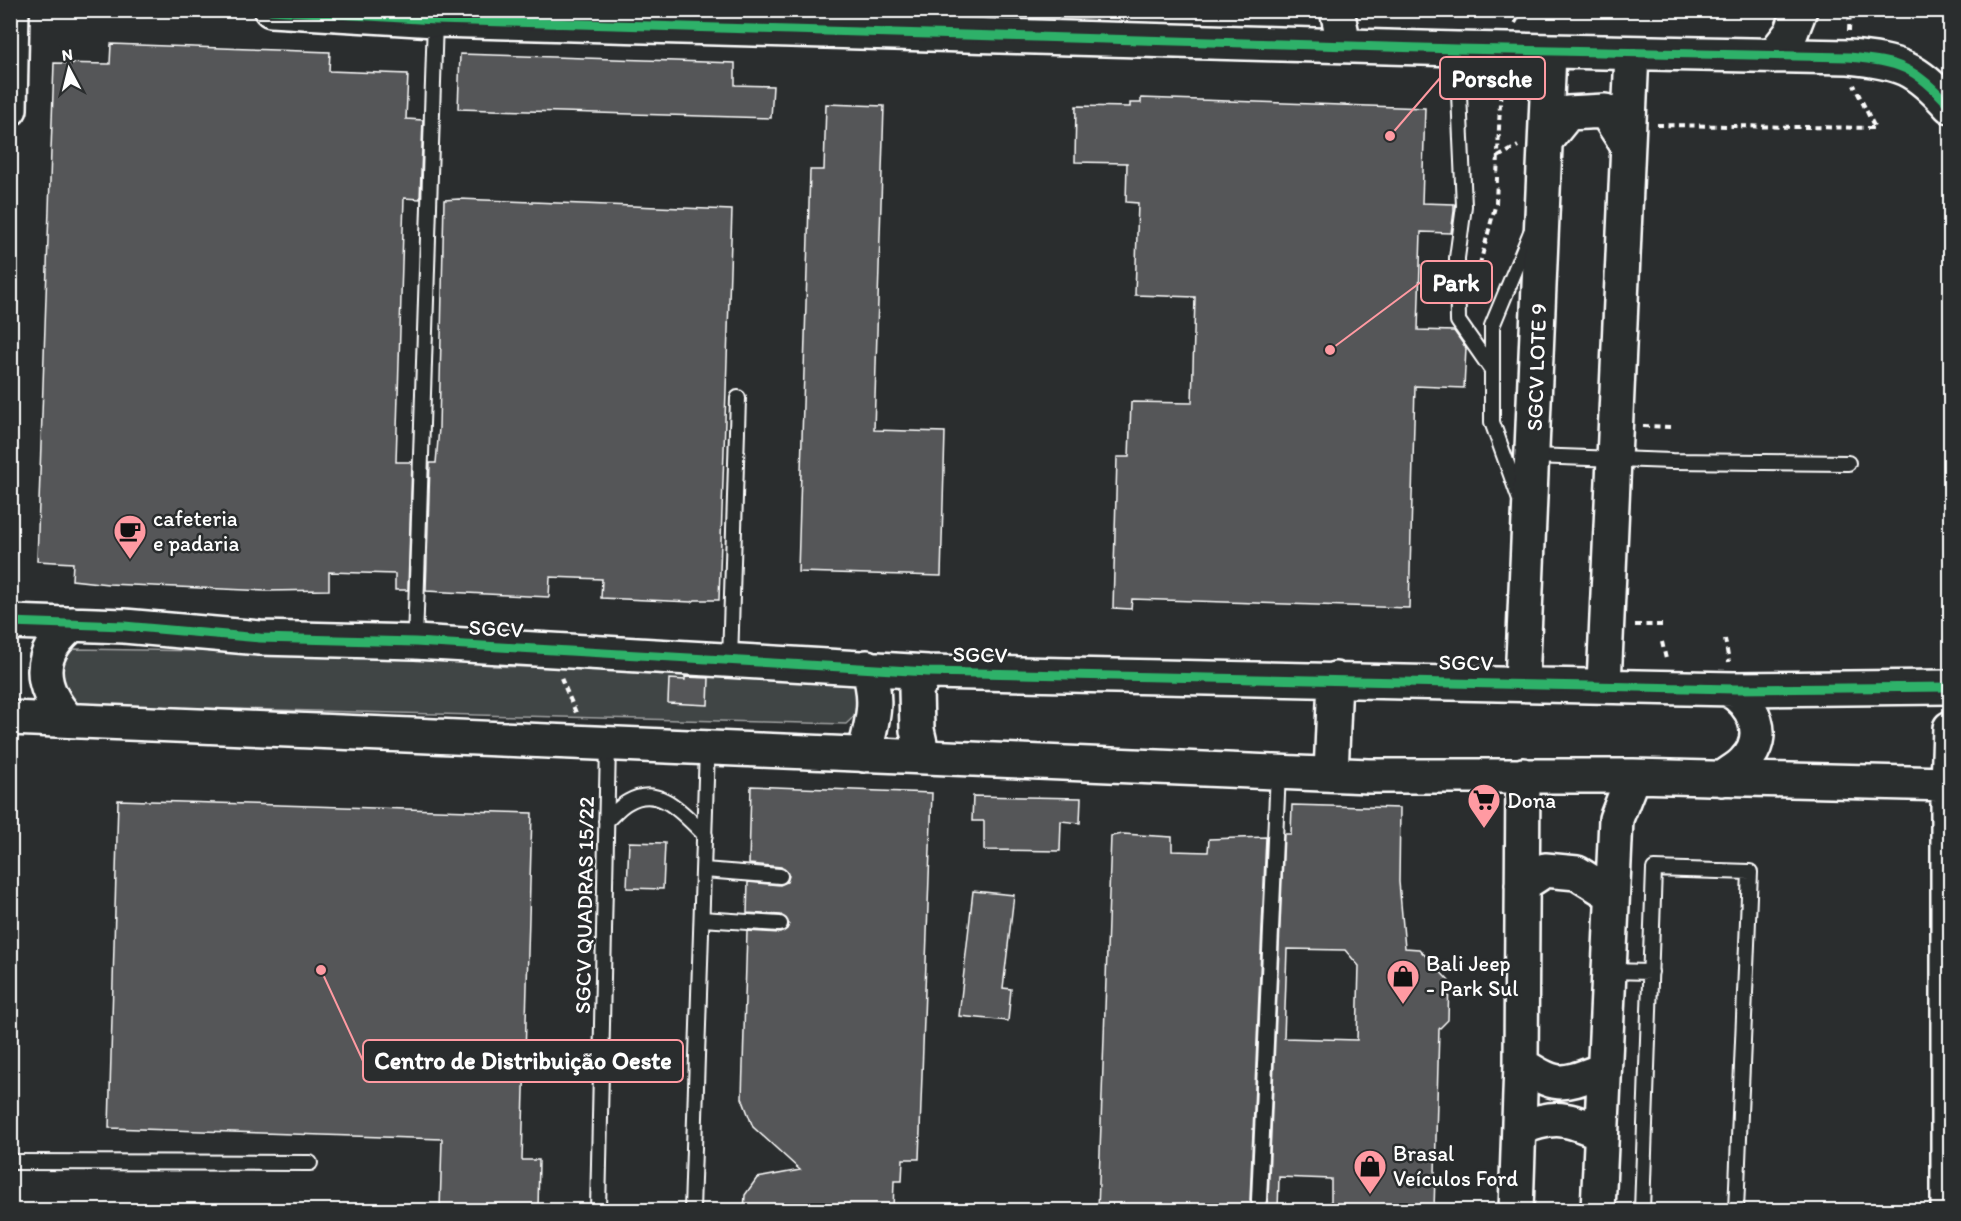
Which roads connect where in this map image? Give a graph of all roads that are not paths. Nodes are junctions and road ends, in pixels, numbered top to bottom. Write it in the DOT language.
graph roads {
  1 [pos="12,10"];
  2 [pos="271,10"];
  3 [pos="1337,10"];
  4 [pos="1800,10"];
  5 [pos="435,20"];
  6 [pos="983,23"];
  7 [pos="1029,24"];
  8 [pos="1344,45"];
  9 [pos="1457,49"];
  10 [pos="1549,51"];
  11 [pos="1632,53"];
  12 [pos="1773,56"];
  13 [pos="1950,106"];
  14 [pos="10,109"];
  15 [pos="1628,135"];
  16 [pos="1546,140"];
  17 [pos="1541,208"];
  18 [pos="1492,370"];
  19 [pos="738,398"];
  20 [pos="1533,456"];
  21 [pos="1615,458"];
  22 [pos="1848,463"];
  23 [pos="1530,528"];
  24 [pos="10,622"];
  25 [pos="73,624"];
  26 [pos="415,642"];
  27 [pos="730,661"];
  28 [pos="867,667"];
  29 [pos="928,672"];
  30 [pos="1335,680"];
  31 [pos="1522,683"];
  32 [pos="1605,684"];
  33 [pos="1950,687"];
  34 [pos="1728,689"];
  35 [pos="10,718"];
  36 [pos="68,720"];
  37 [pos="1950,728"];
  38 [pos="599,744"];
  39 [pos="707,748"];
  40 [pos="864,755"];
  41 [pos="923,756"];
  42 [pos="1278,772"];
  43 [pos="1331,774"];
  44 [pos="1523,775"];
  45 [pos="1633,776"];
  46 [pos="1722,779"];
  47 [pos="1948,784"];
  48 [pos="606,821"];
  49 [pos="705,835"];
  50 [pos="704,870"];
  51 [pos="780,876"];
  52 [pos="1522,885"];
  53 [pos="1611,894"];
  54 [pos="702,919"];
  55 [pos="780,924"];
  56 [pos="1608,970"];
  57 [pos="1651,972"];
  58 [pos="1521,1064"];
  59 [pos="1603,1070"];
  60 [pos="1519,1129"];
  61 [pos="1601,1133"];
  62 [pos="10,1162"];
  63 [pos="310,1163"];
  64 [pos="1259,1200"];
  65 [pos="598,1210"];
  66 [pos="692,1210"];
  67 [pos="1516,1210"];
  68 [pos="1598,1210"];
  69 [pos="1642,1210"];
  70 [pos="1736,1210"];
  71 [pos="1948,1210"];
  1 -- 14 [label="street"];
  2 -- 5 [label="street"];
  3 -- 8 [label="street"];
  4 -- 12 [label="street"];
  5 -- 6 [label="street"];
  5 -- 26 [label="lane"];
  6 -- 7 [label="street"];
  7 -- 8 [label="street"];
  8 -- 9 [label="street"];
  9 -- 10 [label="street"];
  9 -- 18 [label="lane"];
  10 -- 11 [label="street"];
  10 -- 16 [label="street, SGCV LOTE 9"];
  11 -- 12 [label="street"];
  11 -- 15 [label="street"];
  12 -- 13 [label="street"];
  15 -- 16 [label="street"];
  15 -- 21 [label="street"];
  16 -- 17 [label="street, SGCV LOTE 9"];
  17 -- 18 [label="lane"];
  17 -- 20 [label="street, SGCV LOTE 9"];
  18 -- 23 [label="lane"];
  19 -- 27 [label="lane"];
  20 -- 21 [label="lane"];
  20 -- 23 [label="street, SGCV LOTE 9"];
  21 -- 22 [label="lane"];
  21 -- 32 [label="street"];
  23 -- 31 [label="street, SGCV LOTE 9"];
  24 -- 25 [label="street, SGCV"];
  25 -- 26 [label="street, SGCV"];
  25 -- 36 [label="street"];
  26 -- 27 [label="street, SGCV"];
  27 -- 28 [label="street, SGCV"];
  28 -- 29 [label="street, SGCV"];
  28 -- 40 [label="street"];
  29 -- 30 [label="street, SGCV"];
  29 -- 41 [label="street"];
  30 -- 31 [label="street, SGCV"];
  30 -- 43 [label="street"];
  31 -- 32 [label="street, SGCV"];
  32 -- 34 [label="street, SGCV"];
  33 -- 34 [label="street, SGCV"];
  34 -- 46 [label="street"];
  35 -- 36 [label="street"];
  36 -- 38 [label="street"];
  37 -- 47 [label="street"];
  38 -- 39 [label="street"];
  38 -- 48 [label="lane, SGCV QUADRAS 15/22"];
  39 -- 40 [label="street"];
  39 -- 49 [label="lane"];
  40 -- 41 [label="street"];
  41 -- 42 [label="street"];
  42 -- 43 [label="street"];
  42 -- 64 [label="lane"];
  43 -- 44 [label="street"];
  44 -- 45 [label="street"];
  44 -- 52 [label="street"];
  45 -- 46 [label="street"];
  45 -- 53 [label="street"];
  46 -- 47 [label="street"];
  47 -- 71 [label="street"];
  48 -- 49 [label="lane"];
  48 -- 65 [label="lane, SGCV QUADRAS 15/22"];
  49 -- 50 [label="lane"];
  50 -- 51 [label="lane"];
  50 -- 54 [label="lane"];
  52 -- 53 [label="street"];
  52 -- 58 [label="street"];
  53 -- 56 [label="street"];
  54 -- 55 [label="lane"];
  54 -- 66 [label="lane"];
  56 -- 57 [label="lane"];
  56 -- 59 [label="street"];
  57 -- 69 [label="lane"];
  57 -- 70 [label="lane"];
  58 -- 59 [label="street"];
  58 -- 60 [label="street"];
  59 -- 61 [label="street"];
  60 -- 61 [label="street"];
  60 -- 67 [label="street"];
  61 -- 68 [label="street"];
  62 -- 63 [label="lane"];
}
